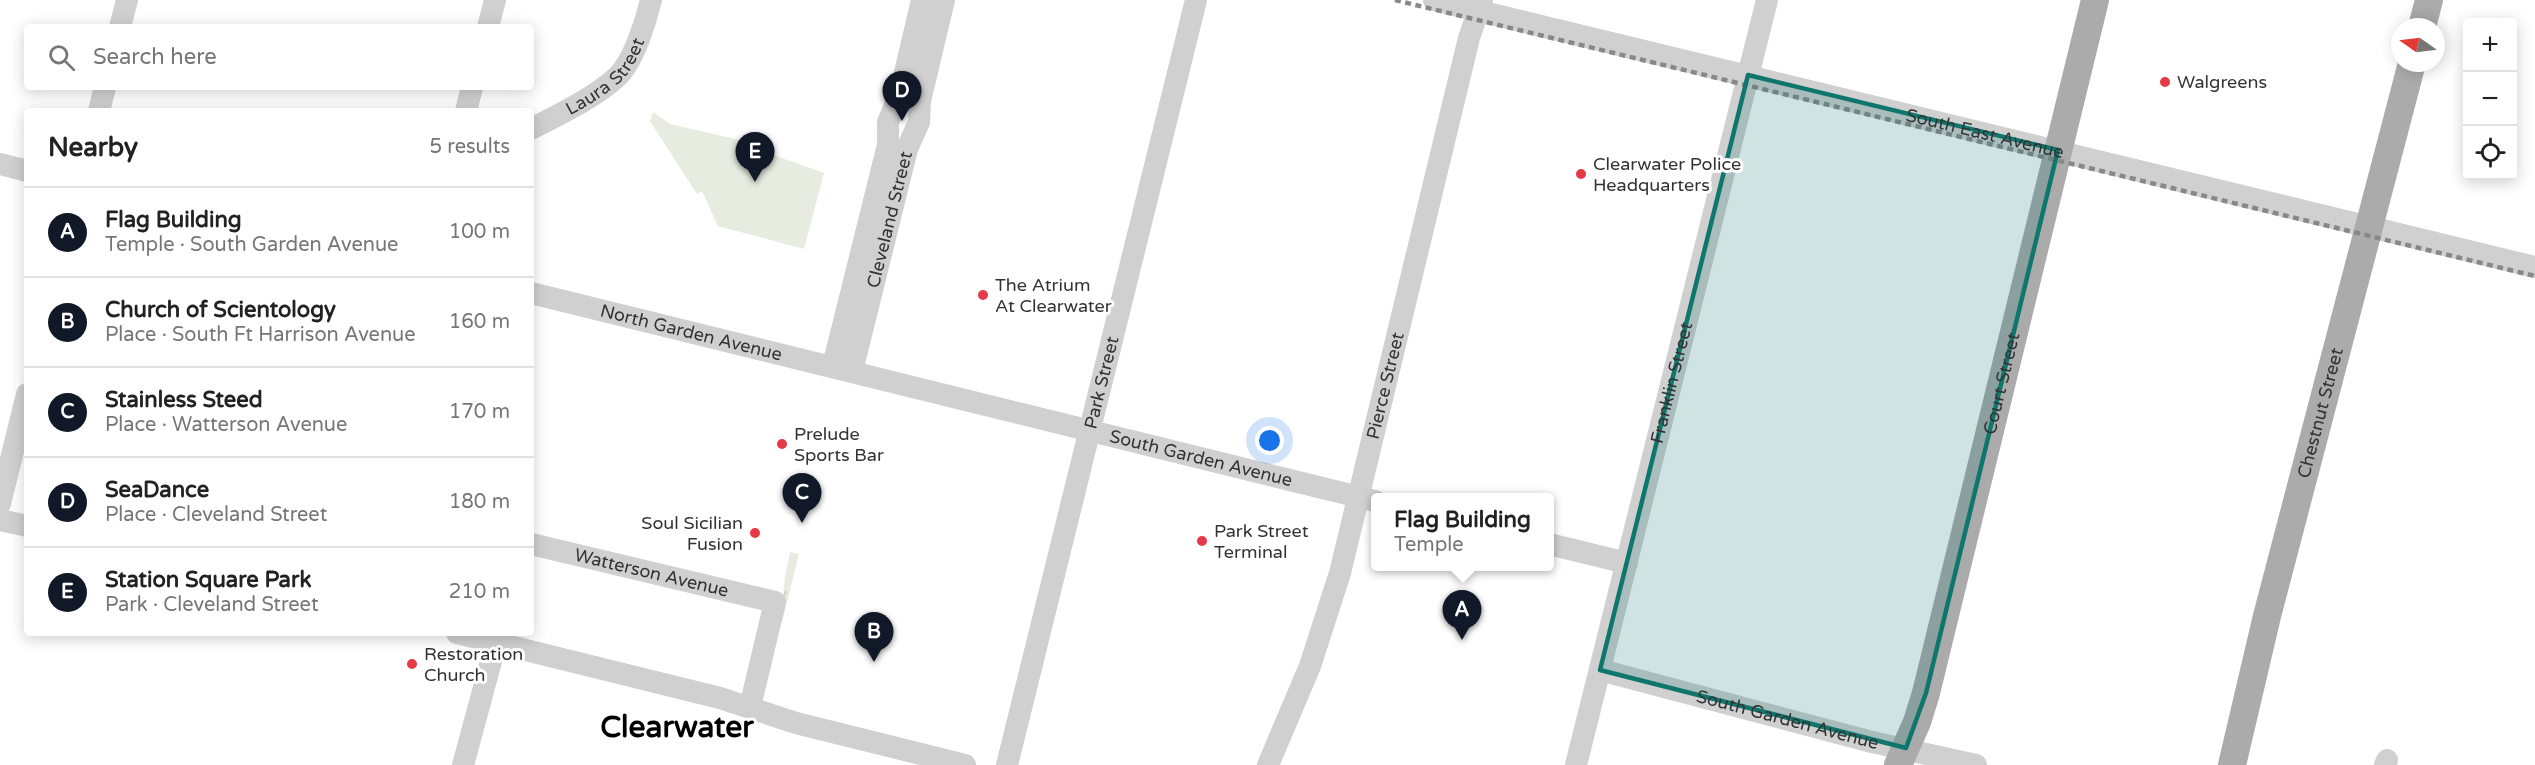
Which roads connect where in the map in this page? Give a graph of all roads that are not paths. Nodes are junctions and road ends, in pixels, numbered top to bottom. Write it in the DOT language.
graph roads {
  1 [pos="127,0"];
  2 [pos="495,0"];
  3 [pos="651,0"];
  4 [pos="922,0"];
  5 [pos="944,0"];
  6 [pos="1196,0"];
  7 [pos="1434,0"];
  8 [pos="1767,0"];
  9 [pos="2095,0"];
  10 [pos="2428,0"];
  11 [pos="1480,5"];
  12 [pos="2424,18"];
  13 [pos="121,24"];
  14 [pos="489,24"];
  15 [pos="2410,72"];
  16 [pos="1748,75"];
  17 [pos="104,90"];
  18 [pos="471,90"];
  19 [pos="100,108"];
  20 [pos="467,108"];
  21 [pos="534,127"];
  22 [pos="2058,150"];
  23 [pos="0,164"];
  24 [pos="24,170"];
  25 [pos="2369,226"];
  26 [pos="2535,267"];
  27 [pos="534,294"];
  28 [pos="842,368"];
  29 [pos="24,421"];
  30 [pos="1089,430"];
  31 [pos="1367,499"];
  32 [pos="0,504"];
  33 [pos="0,520"];
  34 [pos="24,525"];
  35 [pos="534,544"];
  36 [pos="1554,545"];
  37 [pos="1627,563"];
  38 [pos="469,636"];
  39 [pos="496,643"];
  40 [pos="1600,670"];
  41 [pos="758,710"];
  42 [pos="1902,757"];
  43 [pos="463,765"];
  44 [pos="965,765"];
  45 [pos="1007,765"];
  46 [pos="1268,765"];
  47 [pos="1576,765"];
  48 [pos="1976,765"];
  49 [pos="2232,765"];
  1 -- 13 [label="street"];
  2 -- 14 [label="street"];
  3 -- 21 [label="street, Laura Street"];
  4 -- 28 [label="street, Cleveland Street"];
  5 -- 28 [label="street, Cleveland Street"];
  6 -- 30 [label="street, Park Street"];
  7 -- 11 [label="street, South East Avenue"];
  8 -- 16 [label="street, Franklin Street"];
  9 -- 22 [label="main road, Court Street"];
  10 -- 12 [label="main road"];
  11 -- 16 [label="street, South East Avenue"];
  11 -- 31 [label="street, Pierce Street"];
  15 -- 25 [label="main road, Chestnut Street"];
  16 -- 22 [label="street, South East Avenue"];
  16 -- 37 [label="street, Franklin Street"];
  17 -- 19 [label="street"];
  18 -- 20 [label="street"];
  22 -- 25 [label="street, South East Avenue"];
  22 -- 42 [label="main road, Court Street"];
  23 -- 24 [label="street"];
  25 -- 26 [label="street, South East Avenue"];
  25 -- 49 [label="main road, Chestnut Street"];
  27 -- 28 [label="street, North Garden Avenue"];
  28 -- 30 [label="street, South Garden Avenue"];
  29 -- 32 [label="street"];
  30 -- 31 [label="street, South Garden Avenue"];
  30 -- 45 [label="street, Park Street"];
  31 -- 46 [label="street, Pierce Street"];
  33 -- 34 [label="street"];
  35 -- 41 [label="street, Watterson Avenue"];
  36 -- 37 [label="street"];
  37 -- 40 [label="street, Franklin Street"];
  38 -- 39 [label="street"];
  39 -- 41 [label="street"];
  39 -- 43 [label="street"];
  40 -- 42 [label="street, South Garden Avenue"];
  40 -- 47 [label="street, Franklin Street"];
  41 -- 44 [label="street"];
  42 -- 48 [label="street, South Garden Avenue"];
}
